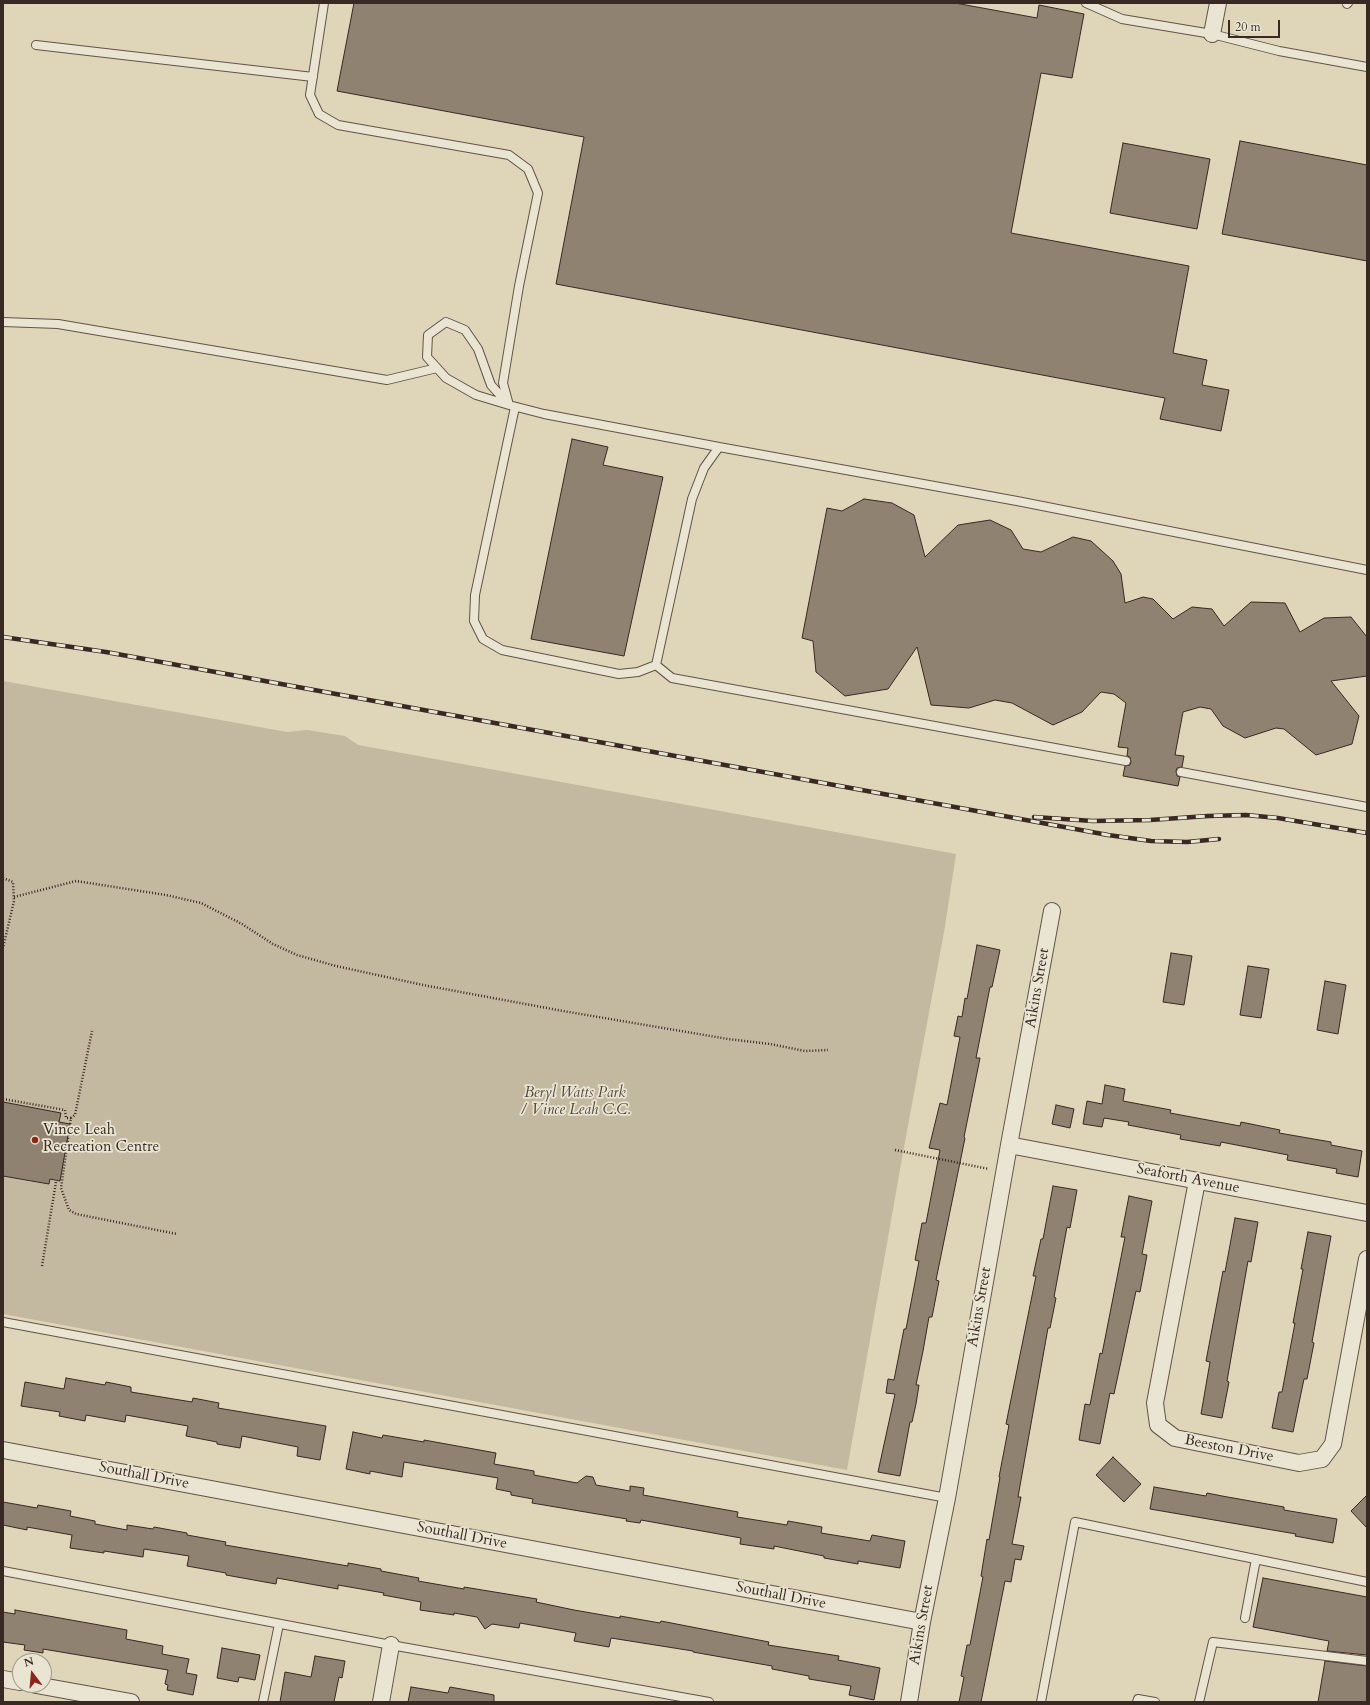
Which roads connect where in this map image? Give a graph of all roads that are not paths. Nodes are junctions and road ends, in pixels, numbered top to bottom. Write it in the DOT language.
graph roads {
  1 [pos="324,3"];
  2 [pos="1086,3"];
  3 [pos="1218,3"];
  4 [pos="1212,34"];
  5 [pos="36,45"];
  6 [pos="1367,67"];
  7 [pos="313,77"];
  8 [pos="3,322"];
  9 [pos="437,368"];
  10 [pos="512,406"];
  11 [pos="719,447"];
  12 [pos="1367,570"];
  13 [pos="656,666"];
  14 [pos="1126,761"];
  15 [pos="1181,772"];
  16 [pos="1367,808"];
  17 [pos="1052,912"];
  18 [pos="1009,1145"];
  19 [pos="1197,1181"];
  20 [pos="1367,1213"];
  21 [pos="1367,1259"];
  22 [pos="3,1322"];
  23 [pos="3,1450"];
  24 [pos="947,1498"];
  25 [pos="1256,1559"];
  26 [pos="3,1571"];
  27 [pos="1367,1582"];
  28 [pos="1245,1618"];
  29 [pos="922,1622"];
  30 [pos="279,1624"];
  31 [pos="391,1645"];
  32 [pos="1367,1661"];
  33 [pos="52,1688"];
  34 [pos="131,1702"];
  35 [pos="263,1702"];
  36 [pos="381,1702"];
  37 [pos="709,1702"];
  38 [pos="909,1702"];
  39 [pos="1041,1702"];
  40 [pos="1137,1702"];
  41 [pos="1155,1702"];
  42 [pos="1199,1702"];
  1 -- 7 [label="lane"];
  2 -- 4 [label="lane"];
  3 -- 4 [label="street"];
  4 -- 6 [label="lane"];
  5 -- 7 [label="lane"];
  7 -- 10 [label="lane"];
  8 -- 9 [label="lane"];
  9 -- 10 [label="lane"];
  9 -- 10 [label="lane"];
  10 -- 11 [label="lane"];
  10 -- 13 [label="lane"];
  11 -- 12 [label="lane"];
  11 -- 13 [label="lane"];
  13 -- 14 [label="lane"];
  15 -- 16 [label="lane"];
  17 -- 18 [label="street, Aikins Street"];
  18 -- 19 [label="street, Seaforth Avenue"];
  18 -- 24 [label="street, Aikins Street"];
  19 -- 20 [label="street, Seaforth Avenue"];
  19 -- 21 [label="street, Beeston Drive"];
  22 -- 24 [label="lane"];
  23 -- 29 [label="street, Southall Drive"];
  24 -- 29 [label="street, Aikins Street"];
  25 -- 27 [label="lane"];
  25 -- 28 [label="lane"];
  25 -- 39 [label="lane"];
  26 -- 30 [label="lane"];
  29 -- 38 [label="street, Aikins Street"];
  30 -- 31 [label="lane"];
  30 -- 35 [label="lane"];
  31 -- 36 [label="street"];
  31 -- 37 [label="lane"];
  32 -- 42 [label="lane"];
  33 -- 34 [label="street"];
  40 -- 41 [label="lane"];
}
